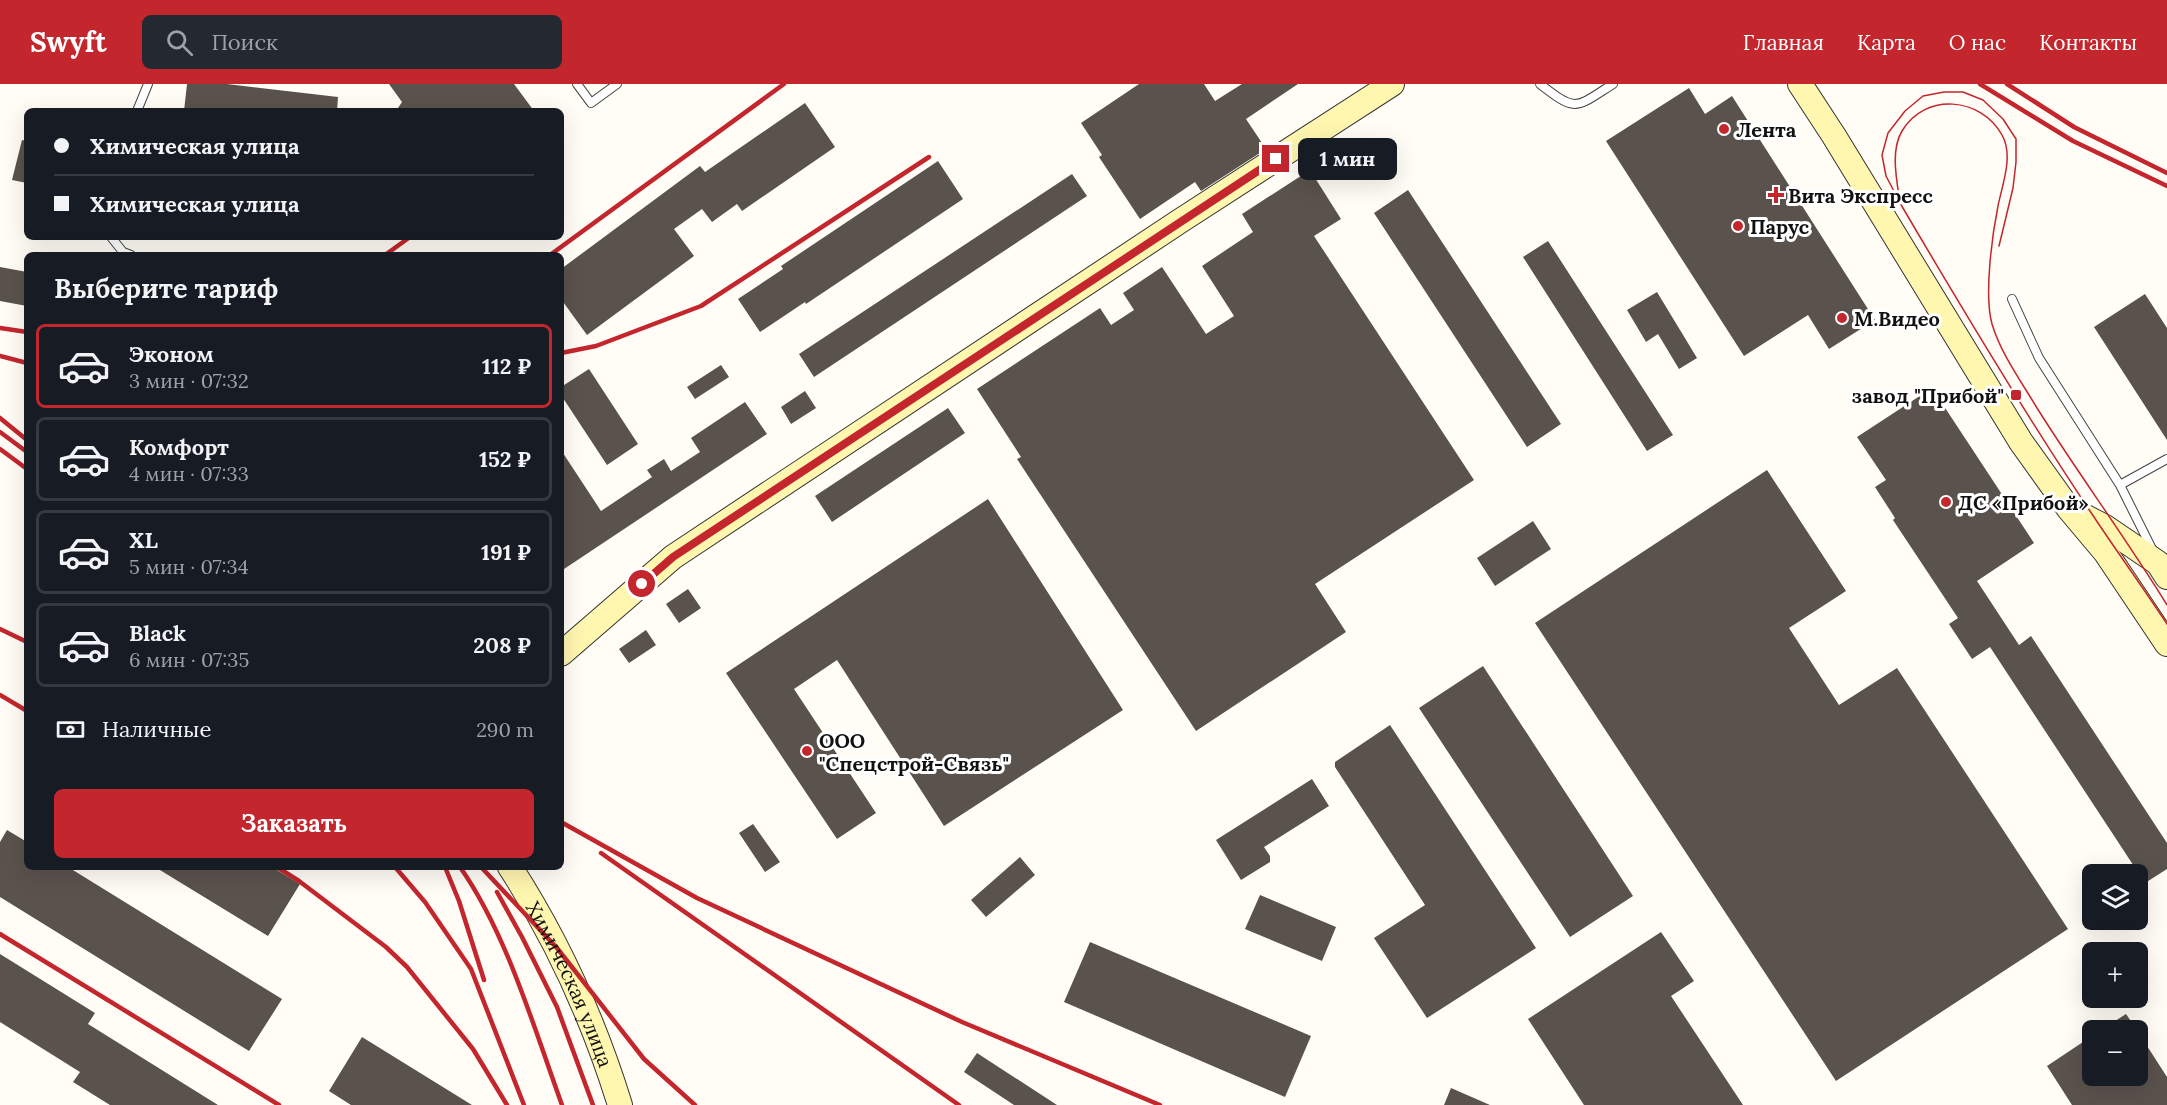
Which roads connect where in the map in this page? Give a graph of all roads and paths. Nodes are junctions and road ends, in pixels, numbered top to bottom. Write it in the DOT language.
graph roads {
  1 [pos="148,84"];
  2 [pos="577,84"];
  3 [pos="617,84"];
  4 [pos="1392,84"];
  5 [pos="1540,84"];
  6 [pos="1613,84"];
  7 [pos="1800,84"];
  8 [pos="138,108"];
  9 [pos="113,240"];
  10 [pos="123,252"];
  11 [pos="2012,299"];
  12 [pos="2167,459"];
  13 [pos="2120,485"];
  14 [pos="2069,509"];
  15 [pos="2163,570"];
  16 [pos="2167,644"];
  17 [pos="564,651"];
  18 [pos="512,870"];
  19 [pos="620,1105"];
  1 -- 8 [label="lane"];
  2 -- 3 [label="lane"];
  4 -- 17 [label="street"];
  5 -- 6 [label="lane"];
  7 -- 14 [label="street"];
  9 -- 10 [label="lane"];
  11 -- 13 [label="lane"];
  12 -- 13 [label="lane"];
  13 -- 15 [label="lane"];
  14 -- 15 [label="street"];
  14 -- 16 [label="street"];
  18 -- 19 [label="street, Химическая улица"];
}
